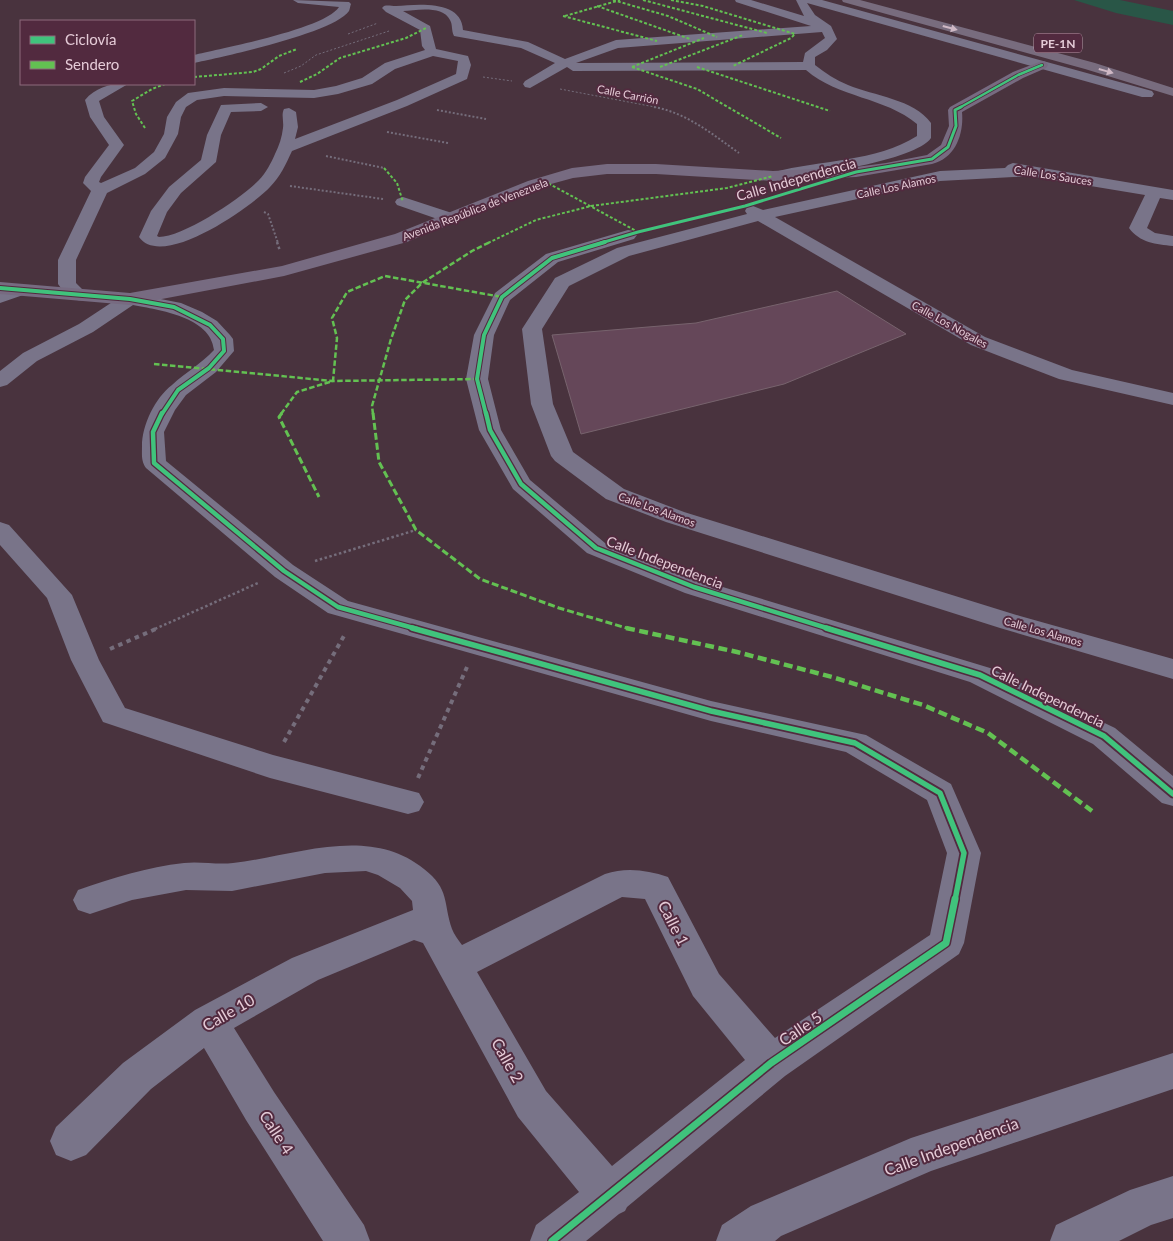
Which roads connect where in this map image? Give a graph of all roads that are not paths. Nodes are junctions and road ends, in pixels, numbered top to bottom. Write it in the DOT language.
graph roads {
  1 [pos="298,0"];
  2 [pos="740,0"];
  3 [pos="801,0"];
  4 [pos="810,0"];
  5 [pos="847,0"];
  6 [pos="377,3"];
  7 [pos="390,10"];
  8 [pos="822,26"];
  9 [pos="432,52"];
  10 [pos="195,59"];
  11 [pos="411,59"];
  12 [pos="562,65"];
  13 [pos="1042,65"];
  14 [pos="809,66"];
  15 [pos="409,76"];
  16 [pos="1131,78"];
  17 [pos="530,84"];
  18 [pos="119,85"];
  19 [pos="1173,87"];
  20 [pos="377,91"];
  21 [pos="1173,92"];
  22 [pos="1147,94"];
  23 [pos="289,112"];
  24 [pos="285,148"];
  25 [pos="932,159"];
  26 [pos="1030,171"];
  27 [pos="856,172"];
  28 [pos="772,176"];
  29 [pos="100,190"];
  30 [pos="1155,192"];
  31 [pos="1173,195"];
  32 [pos="404,202"];
  33 [pos="753,211"];
  34 [pos="449,218"];
  35 [pos="1173,241"];
  36 [pos="0,288"];
  37 [pos="19,290"];
  38 [pos="80,296"];
  39 [pos="0,297"];
  40 [pos="130,299"];
  41 [pos="0,381"];
  42 [pos="1173,398"];
  43 [pos="0,530"];
  44 [pos="1173,669"];
  45 [pos="1173,794"];
  46 [pos="408,802"];
  47 [pos="90,900"];
  48 [pos="424,928"];
  49 [pos="455,966"];
  50 [pos="209,1022"];
  51 [pos="771,1063"];
  52 [pos="1173,1070"];
  53 [pos="70,1141"];
  54 [pos="610,1196"];
  55 [pos="1173,1197"];
  56 [pos="348,1241"];
  57 [pos="552,1241"];
  58 [pos="738,1241"];
  59 [pos="1072,1241"];
  1 -- 10 [label="street"];
  2 -- 8 [label="street"];
  3 -- 8 [label="street"];
  4 -- 13 [label="street"];
  5 -- 16 [label="highway, PE-1N, one-way"];
  6 -- 7 [label="street"];
  7 -- 9 [label="street"];
  7 -- 12 [label="street"];
  8 -- 12 [label="street"];
  8 -- 14 [label="street"];
  9 -- 11 [label="street"];
  9 -- 24 [label="street"];
  11 -- 15 [label="street"];
  11 -- 29 [label="street"];
  12 -- 14 [label="street"];
  12 -- 17 [label="street"];
  13 -- 22 [label="street"];
  13 -- 25 [label="street"];
  14 -- 28 [label="street"];
  16 -- 19 [label="highway, PE-1N"];
  16 -- 21 [label="highway, PE-1N"];
  18 -- 29 [label="street"];
  20 -- 23 [label="street"];
  23 -- 24 [label="street"];
  23 -- 24 [label="street"];
  25 -- 26 [label="street, Calle Los Sauces"];
  25 -- 27 [label="street, Calle Independencia"];
  26 -- 30 [label="street, Calle Los Sauces"];
  26 -- 33 [label="street, Calle Los Alamos"];
  27 -- 28 [label="street, Avenida República de Venezuela"];
  27 -- 33 [label="street, Calle Independencia"];
  28 -- 34 [label="street, Avenida República de Venezuela"];
  29 -- 38 [label="street"];
  30 -- 31 [label="street, Calle Los Sauces"];
  30 -- 35 [label="street"];
  32 -- 34 [label="street"];
  33 -- 42 [label="street, Calle Los Nogales"];
  33 -- 44 [label="street, Calle Los Alamos"];
  33 -- 45 [label="street, Calle Independencia"];
  34 -- 40 [label="street, Avenida República de Venezuela"];
  36 -- 37 [label="street, Avenida República de Venezuela"];
  37 -- 38 [label="street, Avenida República de Venezuela"];
  37 -- 39 [label="street"];
  38 -- 40 [label="street, Avenida República de Venezuela"];
  40 -- 41 [label="street"];
  40 -- 51 [label="street, Calle 5"];
  43 -- 46 [label="street"];
  47 -- 48 [label="street"];
  48 -- 49 [label="street, Calle 2"];
  48 -- 50 [label="street, Calle 10"];
  49 -- 51 [label="street, Calle 1"];
  49 -- 54 [label="street, Calle 2"];
  50 -- 53 [label="street, Calle 10"];
  50 -- 56 [label="street, Calle 4"];
  51 -- 54 [label="street, Calle 5"];
  52 -- 58 [label="street, Calle Independencia"];
  54 -- 57 [label="street, Calle 5"];
  55 -- 59 [label="street"];
}
